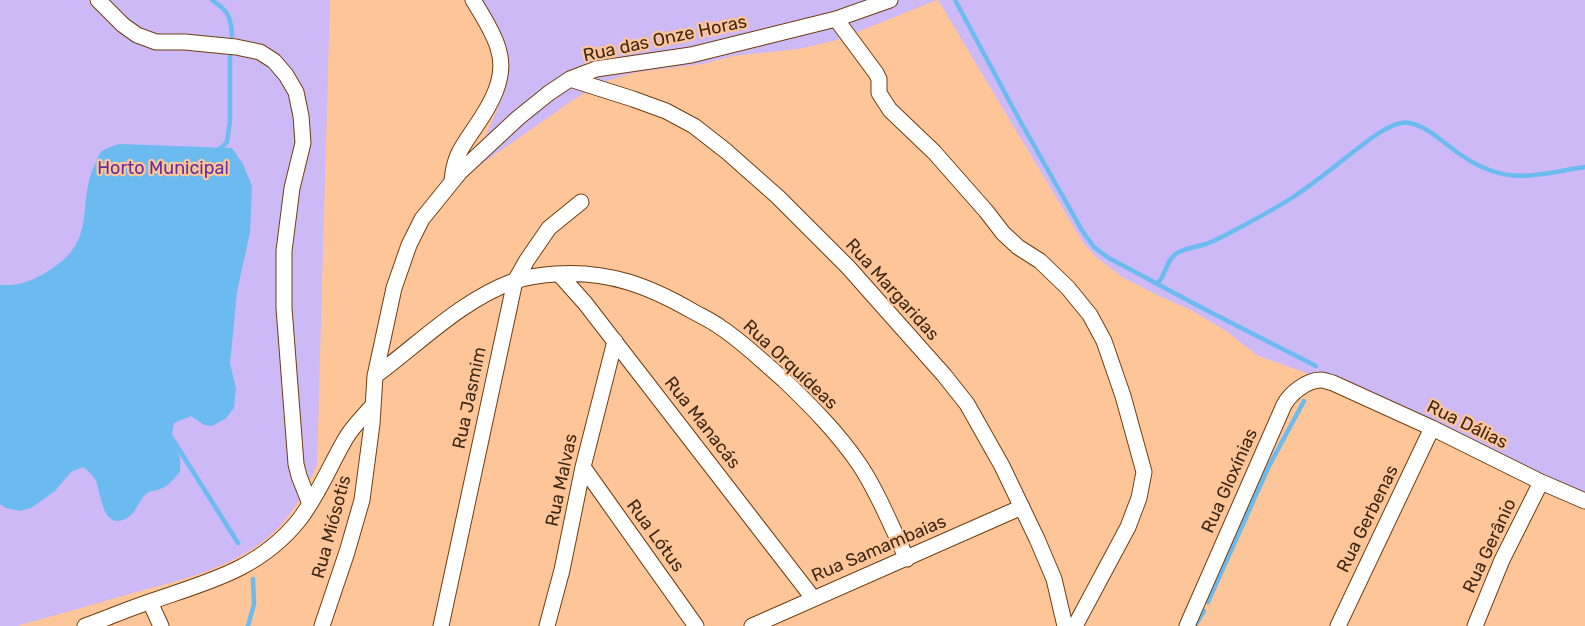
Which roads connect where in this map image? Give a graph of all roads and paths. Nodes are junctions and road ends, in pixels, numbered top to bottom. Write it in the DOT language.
graph roads {
  1 [pos="98,0"];
  2 [pos="473,0"];
  3 [pos="890,0"];
  4 [pos="836,19"];
  5 [pos="570,79"];
  6 [pos="452,181"];
  7 [pos="581,202"];
  8 [pos="559,274"];
  9 [pos="515,281"];
  10 [pos="615,341"];
  11 [pos="375,376"];
  12 [pos="1333,383"];
  13 [pos="373,405"];
  14 [pos="1432,428"];
  15 [pos="583,467"];
  16 [pos="1541,482"];
  17 [pos="1585,501"];
  18 [pos="310,504"];
  19 [pos="1022,507"];
  20 [pos="906,559"];
  21 [pos="813,598"];
  22 [pos="150,602"];
  23 [pos="85,626"];
  24 [pos="161,626"];
  25 [pos="322,626"];
  26 [pos="441,626"];
  27 [pos="547,626"];
  28 [pos="696,626"];
  29 [pos="752,626"];
  30 [pos="1065,626"];
  31 [pos="1075,626"];
  32 [pos="1187,626"];
  33 [pos="1338,626"];
  34 [pos="1475,626"];
  1 -- 18 [label="street"];
  2 -- 6 [label="street"];
  3 -- 4 [label="street, Rua das Onze Horas"];
  4 -- 5 [label="street, Rua das Onze Horas"];
  4 -- 31 [label="street"];
  5 -- 6 [label="street, Rua das Onze Horas"];
  5 -- 19 [label="street, Rua Margaridas"];
  6 -- 11 [label="street, Rua das Onze Horas"];
  7 -- 9 [label="street, Rua Jasmim"];
  8 -- 9 [label="street, Rua Orquídeas"];
  8 -- 10 [label="street, Rua Manacás"];
  8 -- 20 [label="street, Rua Orquídeas"];
  9 -- 11 [label="street, Rua Orquídeas"];
  9 -- 26 [label="street, Rua Jasmim"];
  10 -- 15 [label="street, Rua Malvas"];
  10 -- 21 [label="street, Rua Manacás"];
  11 -- 13 [label="street"];
  12 -- 14 [label="street, Rua Dálias"];
  12 -- 32 [label="street, Rua Gloxínias"];
  13 -- 18 [label="street"];
  13 -- 25 [label="street, Rua Miósotis"];
  14 -- 16 [label="street, Rua Dálias"];
  14 -- 33 [label="street, Rua Gerbenas"];
  15 -- 27 [label="street, Rua Malvas"];
  15 -- 28 [label="street, Rua Lótus"];
  16 -- 17 [label="street, Rua Dálias"];
  16 -- 34 [label="street, Rua Gerânio"];
  18 -- 22 [label="street"];
  19 -- 20 [label="street, Rua Samambaias"];
  19 -- 30 [label="street, Rua Margaridas"];
  20 -- 21 [label="street, Rua Samambaias"];
  21 -- 29 [label="street, Rua Samambaias"];
  22 -- 23 [label="street"];
  22 -- 24 [label="street"];
  30 -- 31 [label="street, Rua Margaridas"];
}
